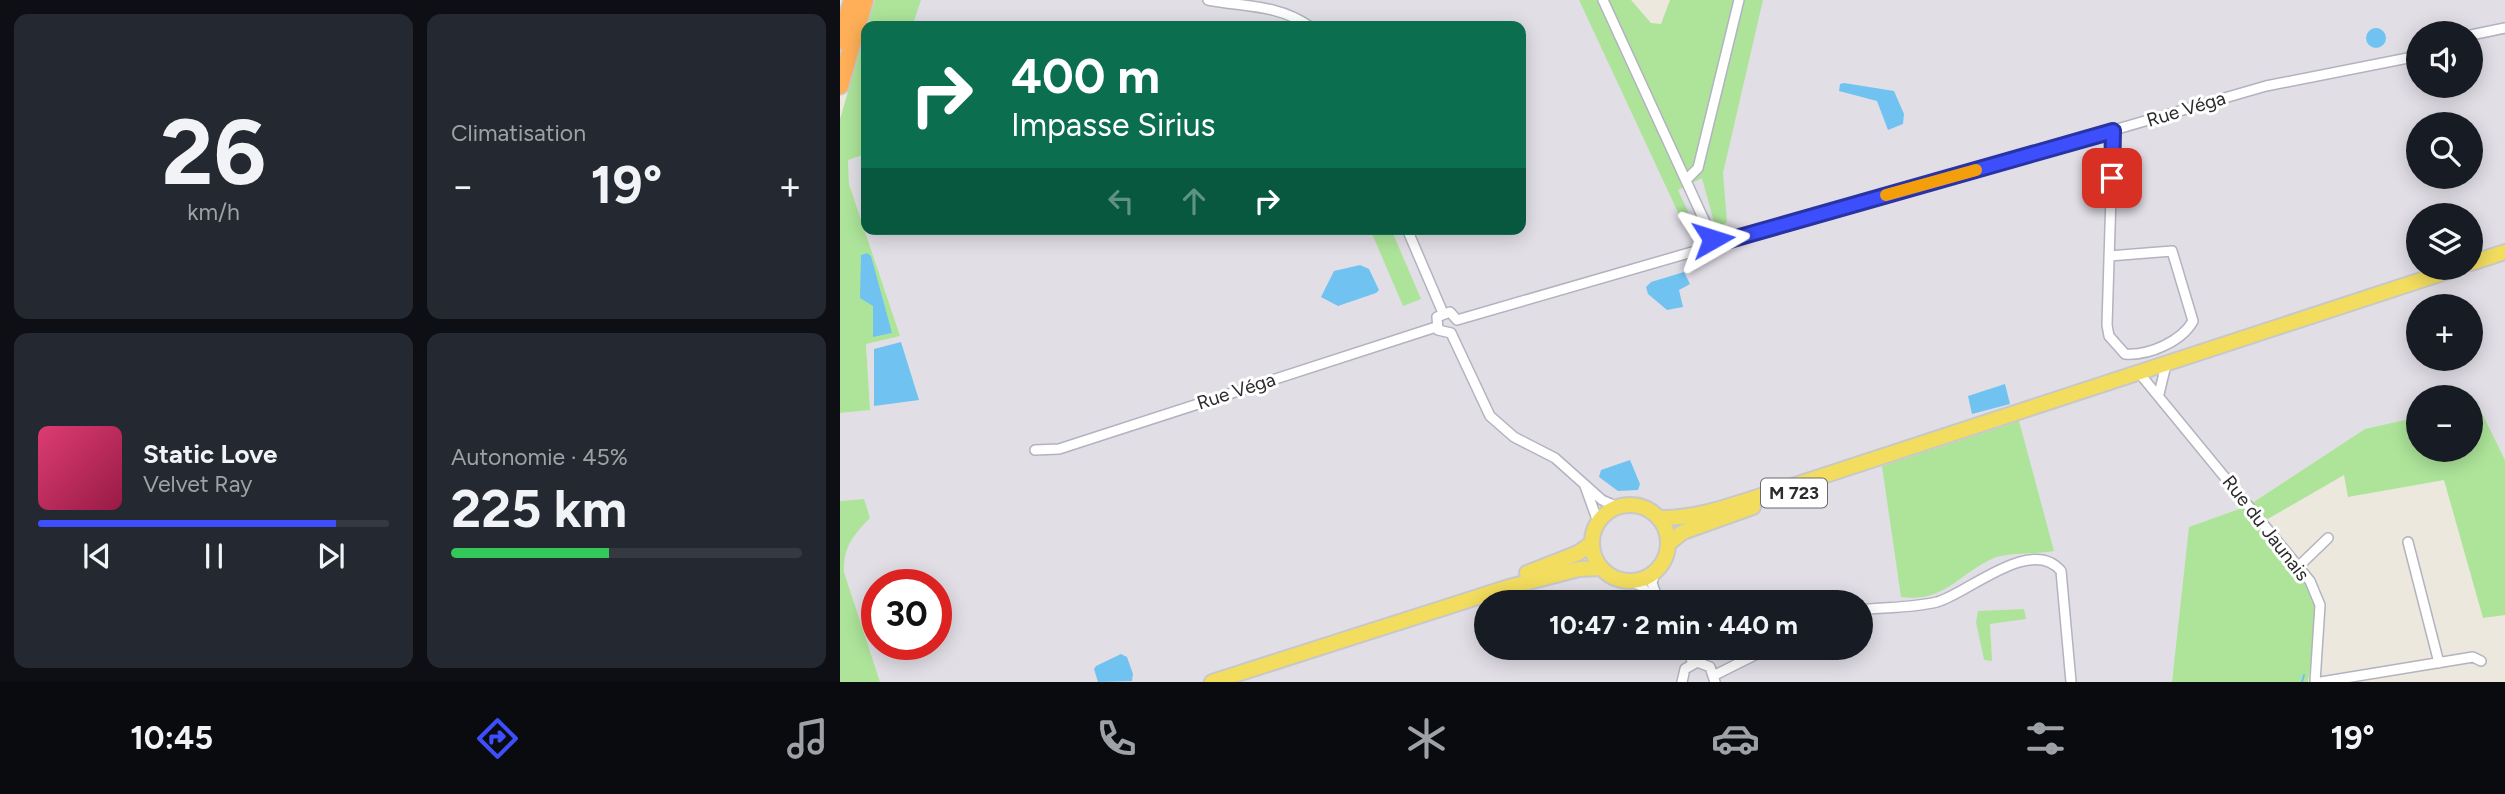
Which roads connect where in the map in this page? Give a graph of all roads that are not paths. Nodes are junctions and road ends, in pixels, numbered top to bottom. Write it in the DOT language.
graph roads {
  1 [pos="852,0"];
  2 [pos="865,0"];
  3 [pos="1208,0"];
  4 [pos="1603,0"];
  5 [pos="1739,0"];
  6 [pos="1300,21"];
  7 [pos="2505,28"];
  8 [pos="2483,33"];
  9 [pos="840,41"];
  10 [pos="2406,58"];
  11 [pos="840,86"];
  12 [pos="2113,131"];
  13 [pos="1687,179"];
  14 [pos="1410,235"];
  15 [pos="1711,245"];
  16 [pos="2505,252"];
  17 [pos="2109,256"];
  18 [pos="2483,259"];
  19 [pos="2422,280"];
  20 [pos="1443,313"];
  21 [pos="1457,320"];
  22 [pos="1436,327"];
  23 [pos="1451,333"];
  24 [pos="2166,365"];
  25 [pos="2140,374"];
  26 [pos="2159,394"];
  27 [pos="1921,444"];
  28 [pos="1035,450"];
  29 [pos="1581,479"];
  30 [pos="1618,507"];
  31 [pos="1659,518"];
  32 [pos="1598,522"];
  33 [pos="2328,538"];
  34 [pos="1669,542"];
  35 [pos="2408,542"];
  36 [pos="1592,543"];
  37 [pos="2300,566"];
  38 [pos="1601,568"];
  39 [pos="1655,572"];
  40 [pos="1630,581"];
  41 [pos="1645,590"];
  42 [pos="1654,590"];
  43 [pos="1873,609"];
  44 [pos="1385,625"];
  45 [pos="1692,660"];
  46 [pos="1747,660"];
  47 [pos="2481,661"];
  48 [pos="1693,663"];
  49 [pos="2439,663"];
  50 [pos="1715,678"];
  51 [pos="1212,682"];
  52 [pos="1682,682"];
  53 [pos="2071,682"];
  54 [pos="2315,682"];
  55 [pos="2321,682"];
  1 -- 9 [label="highway"];
  2 -- 11 [label="highway"];
  3 -- 6 [label="street"];
  4 -- 13 [label="street"];
  5 -- 13 [label="street"];
  7 -- 8 [label="street"];
  10 -- 12 [label="street, Rue Véga"];
  12 -- 15 [label="street, Rue Véga"];
  12 -- 17 [label="street"];
  13 -- 15 [label="street"];
  14 -- 20 [label="street"];
  15 -- 21 [label="street, Rue Véga"];
  16 -- 18 [label="main road"];
  17 -- 17 [label="street"];
  19 -- 24 [label="main road, M 723"];
  20 -- 21 [label="street"];
  20 -- 22 [label="street"];
  21 -- 23 [label="street"];
  22 -- 23 [label="street"];
  22 -- 28 [label="street, Rue Véga"];
  23 -- 29 [label="street"];
  24 -- 25 [label="main road, M 723"];
  24 -- 26 [label="street"];
  25 -- 26 [label="street, Rue du Jaunais"];
  25 -- 27 [label="main road, M 723"];
  26 -- 37 [label="street, Rue du Jaunais"];
  27 -- 31 [label="main road, M 723"];
  27 -- 34 [label="main road, M 723"];
  29 -- 30 [label="street"];
  29 -- 32 [label="street"];
  30 -- 31 [label="main road"];
  30 -- 32 [label="main road"];
  31 -- 34 [label="main road"];
  32 -- 36 [label="main road"];
  33 -- 37 [label="street"];
  34 -- 39 [label="main road"];
  35 -- 49 [label="street"];
  36 -- 38 [label="main road"];
  36 -- 44 [label="main road"];
  37 -- 54 [label="street, Rue du Jaunais"];
  38 -- 40 [label="main road"];
  38 -- 44 [label="main road"];
  39 -- 40 [label="main road"];
  39 -- 42 [label="street"];
  40 -- 41 [label="street"];
  43 -- 53 [label="street"];
  44 -- 51 [label="main road"];
  45 -- 48 [label="street"];
  46 -- 50 [label="street"];
  47 -- 49 [label="street"];
  48 -- 50 [label="street"];
  48 -- 52 [label="street"];
  49 -- 55 [label="street"];
}
